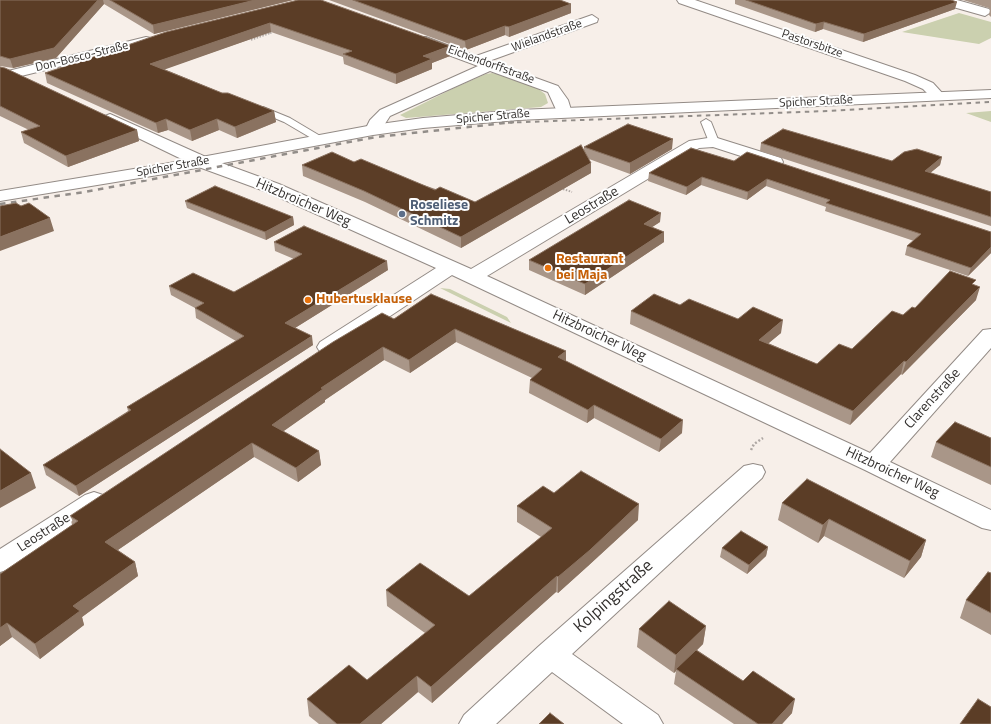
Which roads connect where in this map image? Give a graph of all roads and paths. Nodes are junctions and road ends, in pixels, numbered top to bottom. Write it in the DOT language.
graph roads {
  1 [pos="683,0"];
  2 [pos="943,0"];
  3 [pos="983,13"];
  4 [pos="592,19"];
  5 [pos="263,31"];
  6 [pos="407,35"];
  7 [pos="161,38"];
  8 [pos="251,40"];
  9 [pos="485,63"];
  10 [pos="6,72"];
  11 [pos="34,84"];
  12 [pos="991,94"];
  13 [pos="937,95"];
  14 [pos="263,110"];
  15 [pos="564,113"];
  16 [pos="99,114"];
  17 [pos="706,122"];
  18 [pos="373,130"];
  19 [pos="322,140"];
  20 [pos="714,142"];
  21 [pos="202,162"];
  22 [pos="787,166"];
  23 [pos="0,196"];
  24 [pos="450,268"];
  25 [pos="472,277"];
  26 [pos="991,334"];
  27 [pos="313,357"];
  28 [pos="874,464"];
  29 [pos="753,472"];
  30 [pos="112,489"];
  31 [pos="991,521"];
  32 [pos="0,562"];
  33 [pos="550,654"];
  34 [pos="475,724"];
  35 [pos="647,724"];
  1 -- 13 [label="street, Pastorsbitze"];
  2 -- 3 [label="street"];
  4 -- 9 [label="street, Wielandstraße"];
  5 -- 8 [label="path"];
  6 -- 9 [label="street, Eichendorffstraße"];
  7 -- 10 [label="street, Don-Bosco-Straße"];
  9 -- 15 [label="street, Eichendorffstraße"];
  9 -- 18 [label="street, Wielandstraße"];
  10 -- 11 [label="street"];
  12 -- 13 [label="street, Spicher Straße"];
  13 -- 15 [label="street, Spicher Straße"];
  14 -- 19 [label="lane"];
  15 -- 18 [label="street, Spicher Straße"];
  16 -- 21 [label="street, Hitzbroicher Weg"];
  17 -- 20 [label="lane"];
  18 -- 19 [label="street, Spicher Straße"];
  19 -- 21 [label="street, Spicher Straße"];
  20 -- 22 [label="street"];
  20 -- 25 [label="street, Leostraße"];
  21 -- 23 [label="street, Spicher Straße"];
  21 -- 24 [label="street, Hitzbroicher Weg"];
  24 -- 25 [label="street, Hitzbroicher Weg"];
  24 -- 27 [label="street"];
  25 -- 28 [label="street, Hitzbroicher Weg"];
  26 -- 28 [label="street, Clarenstraße"];
  28 -- 31 [label="street, Hitzbroicher Weg"];
  29 -- 33 [label="street, Kolpingstraße"];
  30 -- 32 [label="street, Leostraße"];
  33 -- 34 [label="street, Kolpingstraße"];
  33 -- 35 [label="street"];
}
